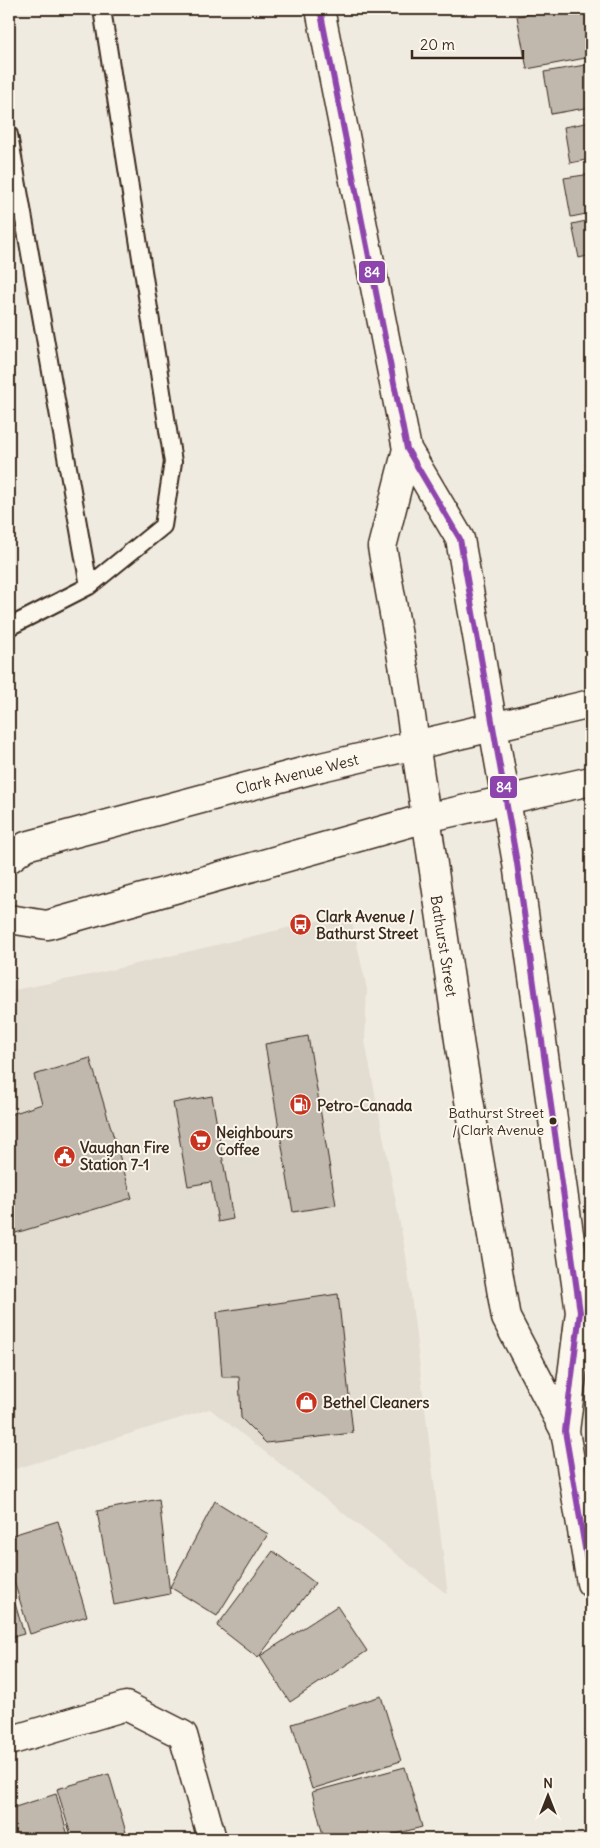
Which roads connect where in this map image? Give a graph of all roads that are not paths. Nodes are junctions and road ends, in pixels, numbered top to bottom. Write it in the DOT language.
graph roads {
  1 [pos="102,9"];
  2 [pos="320,9"];
  3 [pos="9,135"];
  4 [pos="407,449"];
  5 [pos="88,586"];
  6 [pos="9,627"];
  7 [pos="591,704"];
  8 [pos="494,726"];
  9 [pos="414,746"];
  10 [pos="591,781"];
  11 [pos="505,800"];
  12 [pos="426,818"];
  13 [pos="9,859"];
  14 [pos="9,919"];
  15 [pos="565,1431"];
  16 [pos="591,1583"];
  17 [pos="9,1741"];
  18 [pos="212,1839"];
  1 -- 5 [label="lane"];
  2 -- 4 [label="main road, Bathurst Street"];
  3 -- 5 [label="lane"];
  4 -- 8 [label="main road, Bathurst Street"];
  4 -- 9 [label="main road, Bathurst Street"];
  5 -- 6 [label="lane"];
  7 -- 8 [label="main road, Clark Avenue West"];
  8 -- 9 [label="main road, Clark Avenue West"];
  8 -- 11 [label="main road, Bathurst Street"];
  9 -- 12 [label="main road, Bathurst Street"];
  9 -- 13 [label="main road, Clark Avenue West"];
  10 -- 11 [label="main road"];
  11 -- 12 [label="main road"];
  11 -- 15 [label="main road, Bathurst Street"];
  12 -- 14 [label="main road"];
  12 -- 15 [label="main road, Bathurst Street"];
  15 -- 16 [label="main road, Bathurst Street"];
  17 -- 18 [label="main road"];
}
